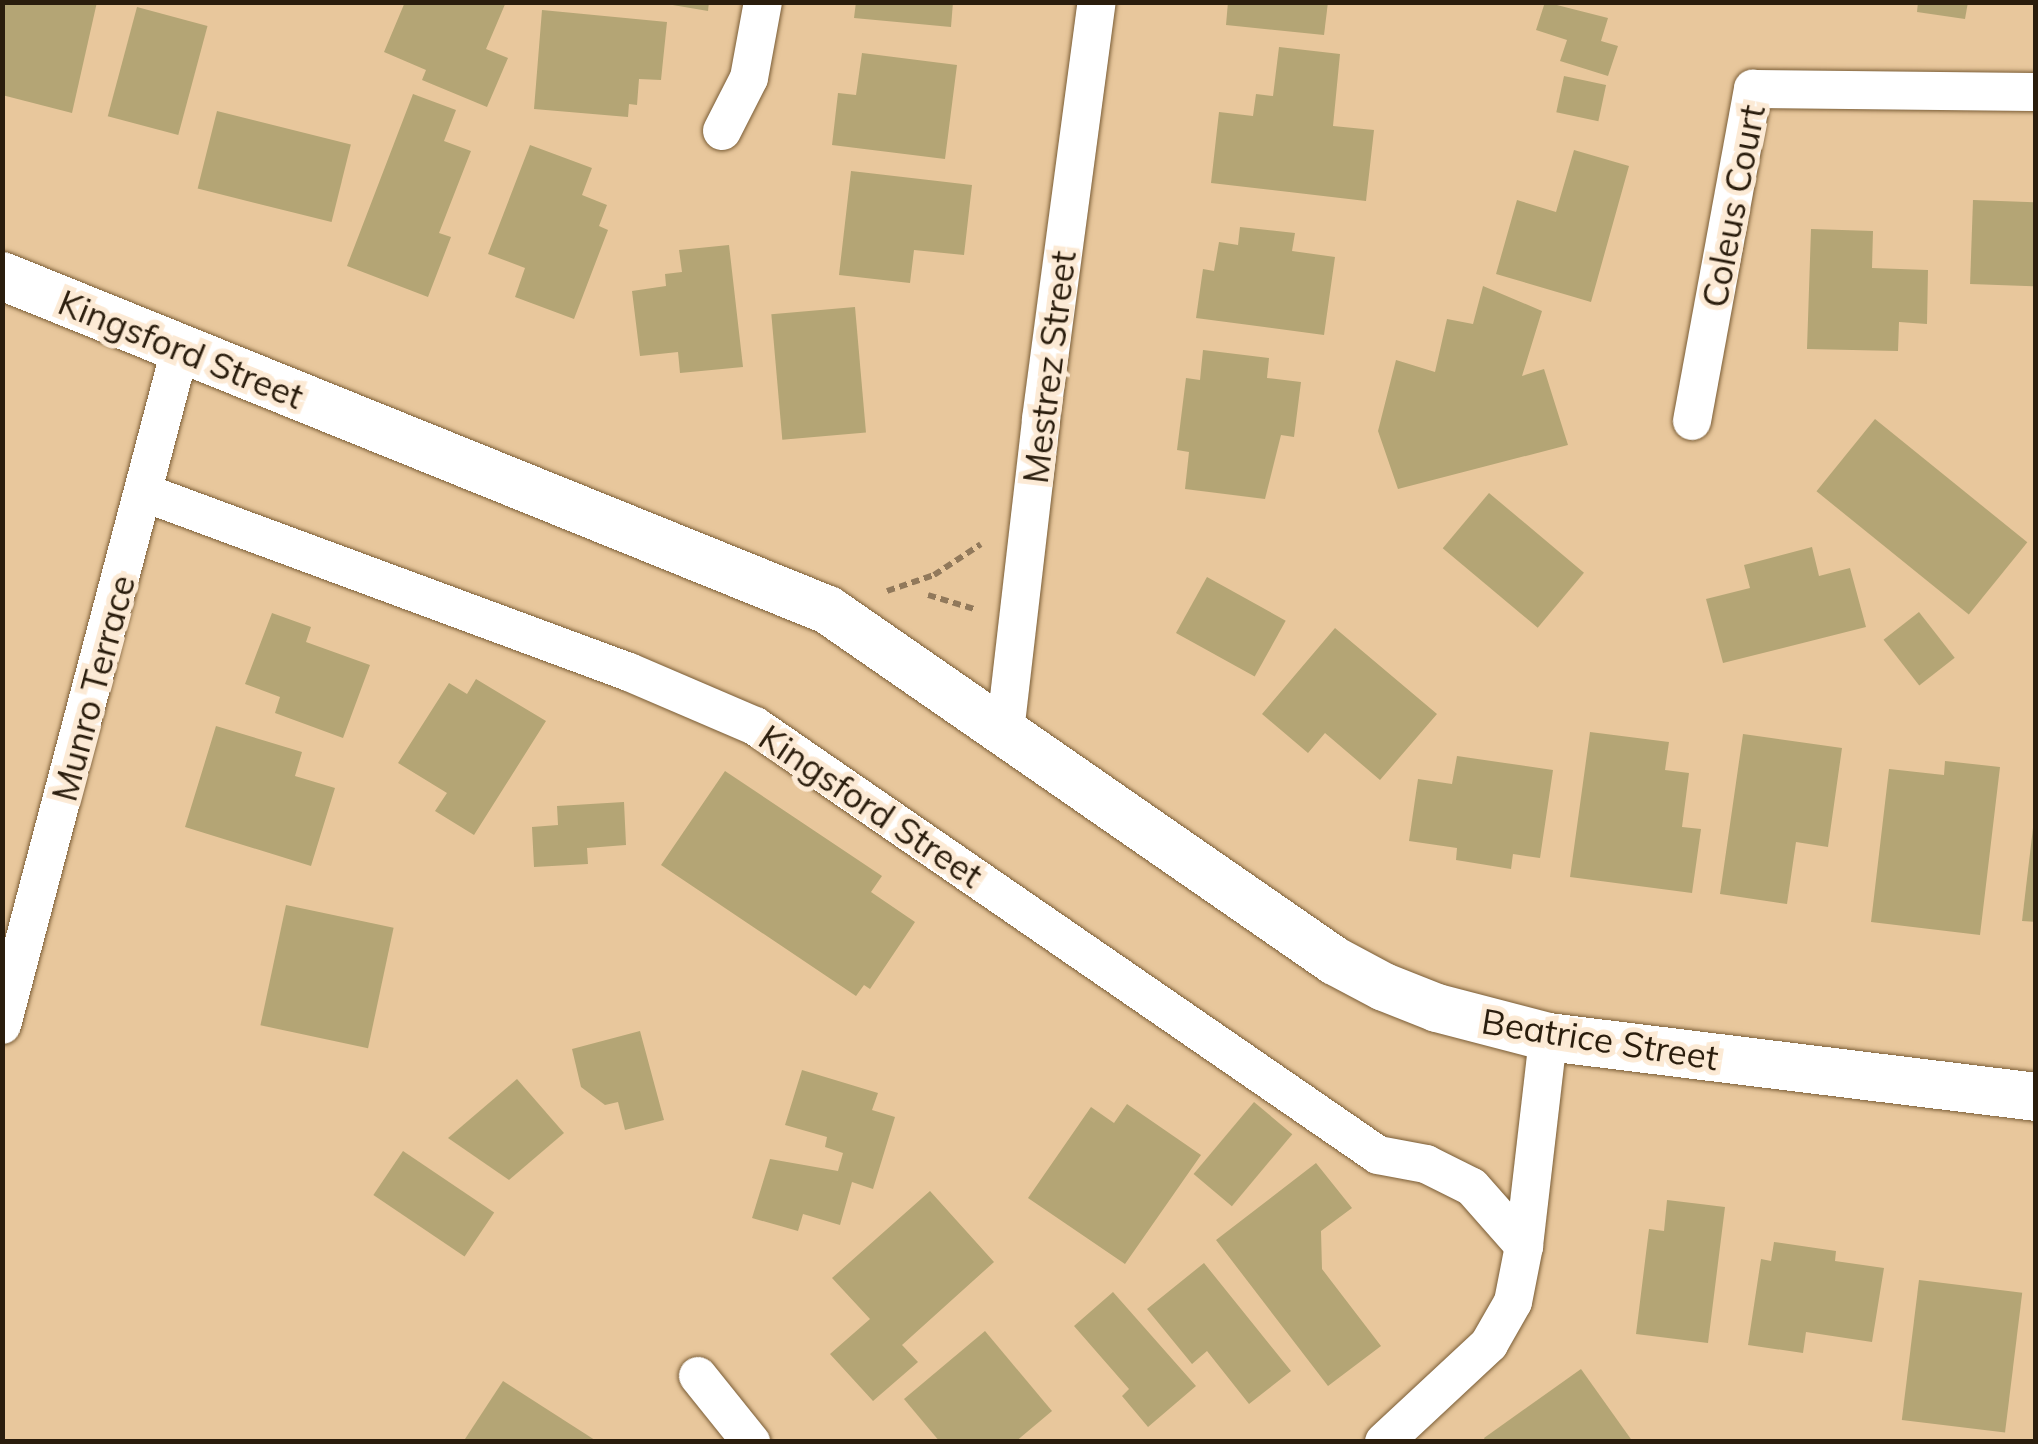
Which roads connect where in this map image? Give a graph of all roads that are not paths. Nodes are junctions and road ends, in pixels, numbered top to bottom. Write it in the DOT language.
graph roads {
  1 [pos="764,2"];
  2 [pos="1097,2"];
  3 [pos="2036,92"];
  4 [pos="722,131"];
  5 [pos="2,276"];
  6 [pos="180,350"];
  7 [pos="1692,421"];
  8 [pos="145,493"];
  9 [pos="1005,732"];
  10 [pos="2,1025"];
  11 [pos="1548,1037"];
  12 [pos="2036,1097"];
  13 [pos="1524,1246"];
  14 [pos="698,1376"];
  15 [pos="751,1442"];
  16 [pos="1384,1442"];
  1 -- 4 [label="street"];
  2 -- 9 [label="street, Mestrez Street"];
  3 -- 7 [label="street, Coleus Court"];
  5 -- 6 [label="street, Kingsford Street"];
  6 -- 8 [label="street, Munro Terrace"];
  6 -- 9 [label="street, Kingsford Street"];
  8 -- 10 [label="street, Munro Terrace"];
  8 -- 13 [label="street, Kingsford Street"];
  9 -- 11 [label="street, Beatrice Street"];
  11 -- 12 [label="street, Beatrice Street"];
  11 -- 13 [label="street"];
  13 -- 16 [label="street"];
  14 -- 15 [label="street"];
}
